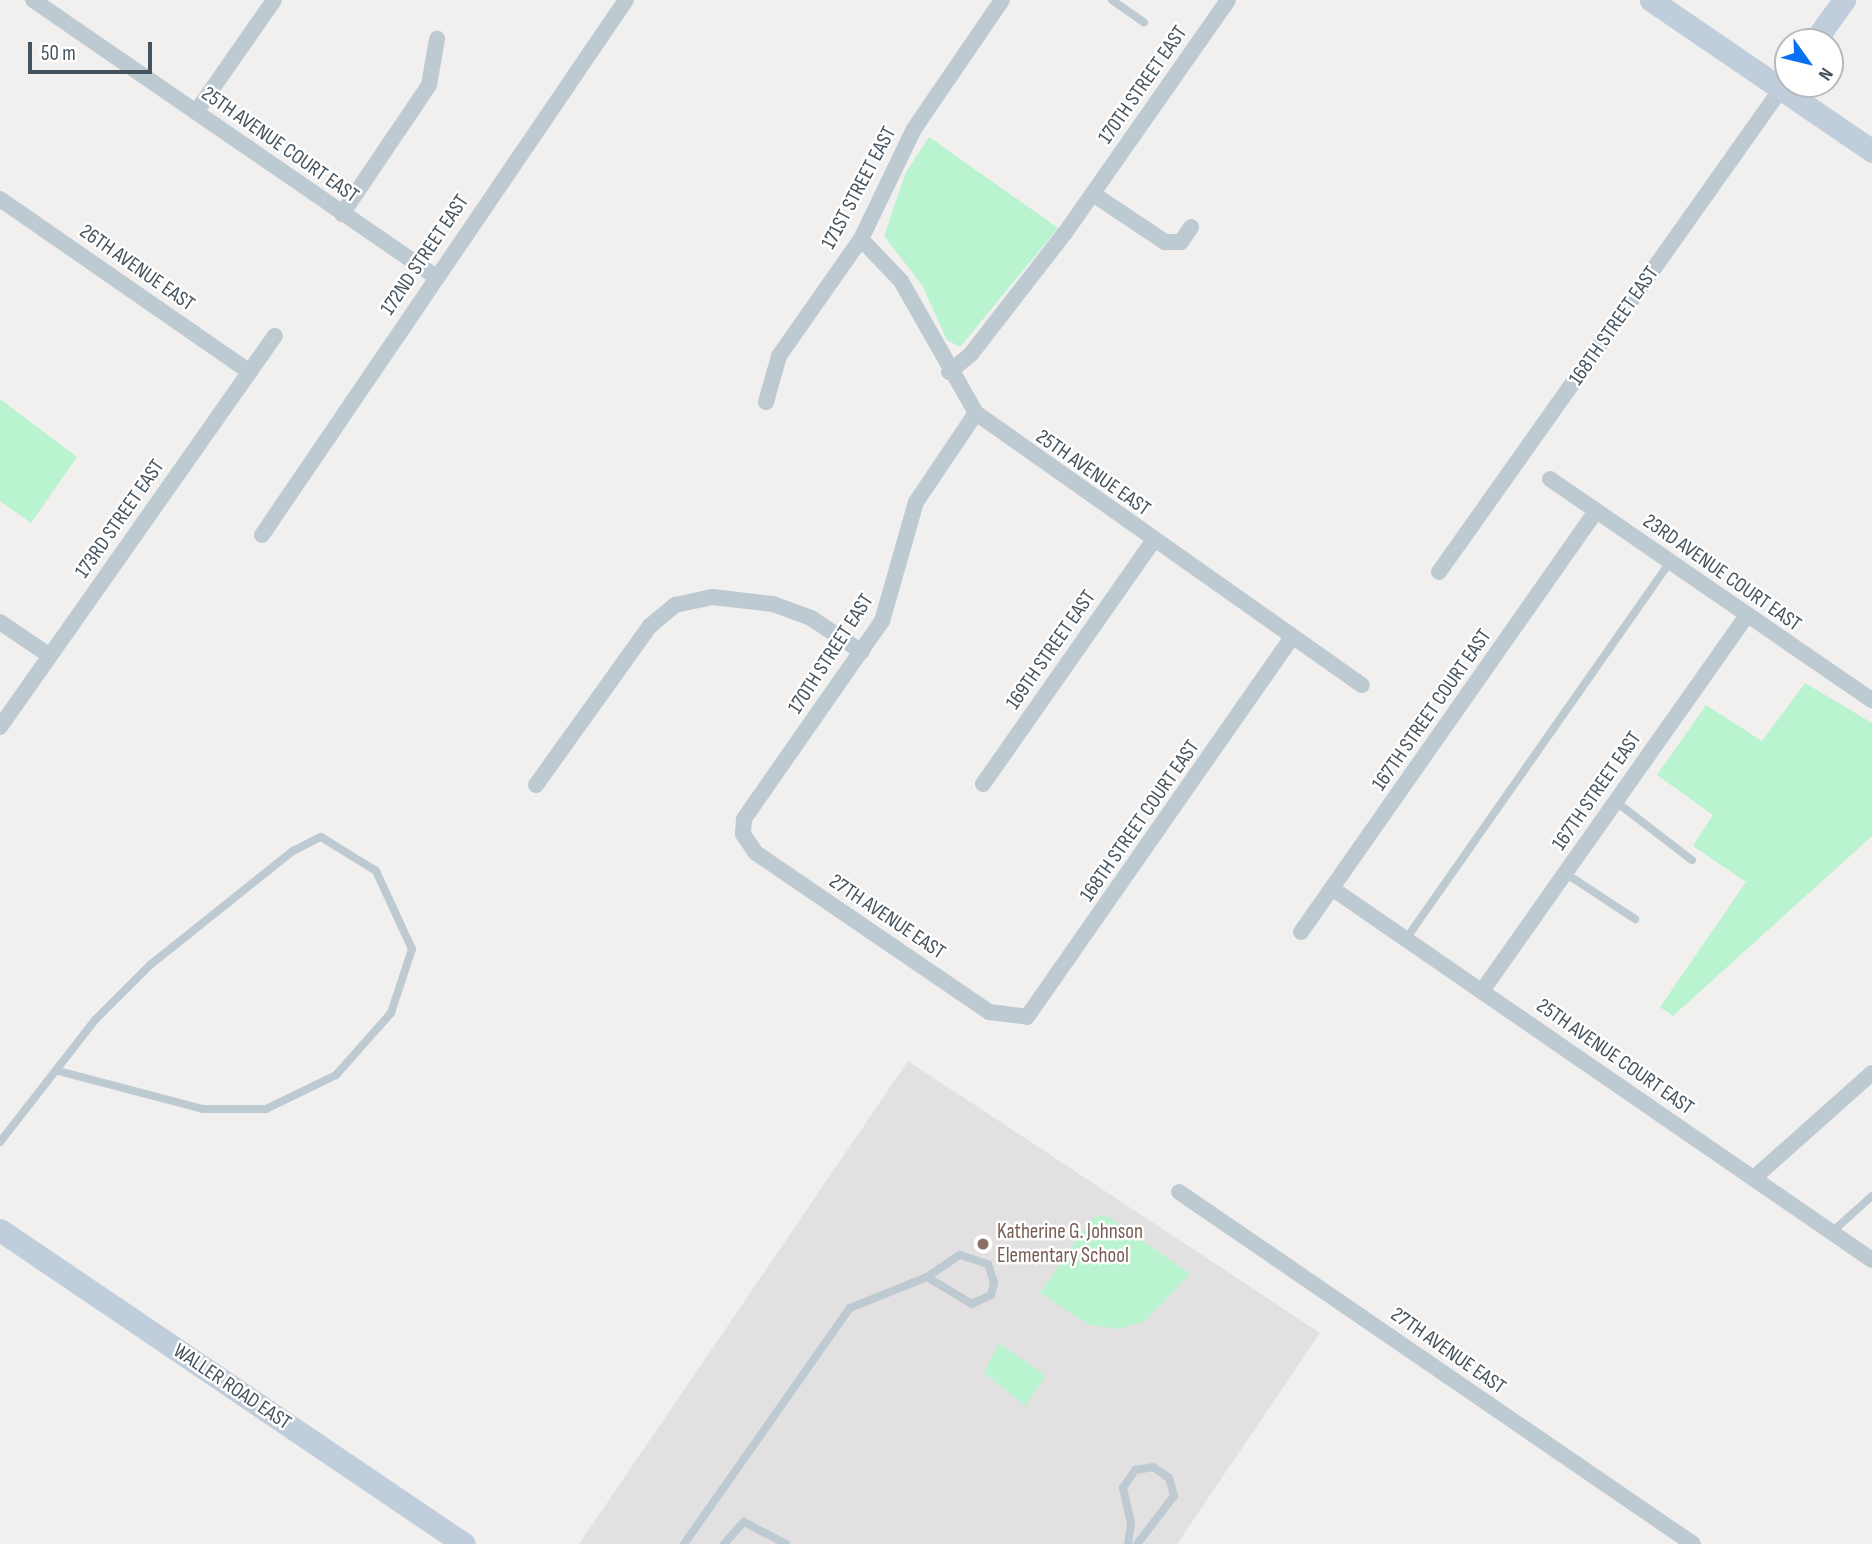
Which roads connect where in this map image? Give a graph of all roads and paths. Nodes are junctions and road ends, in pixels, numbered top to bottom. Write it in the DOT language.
graph roads {
  1 [pos="33,0"];
  2 [pos="274,0"];
  3 [pos="626,0"];
  4 [pos="1002,0"];
  5 [pos="1112,0"];
  6 [pos="1227,0"];
  7 [pos="1651,0"];
  8 [pos="1844,0"];
  9 [pos="1144,22"];
  10 [pos="1824,28"];
  11 [pos="437,39"];
  12 [pos="1774,78"];
  13 [pos="1774,98"];
  14 [pos="1802,98"];
  15 [pos="196,112"];
  16 [pos="1872,152"];
  17 [pos="1093,194"];
  18 [pos="0,199"];
  19 [pos="342,214"];
  20 [pos="1191,227"];
  21 [pos="861,239"];
  22 [pos="435,276"];
  23 [pos="275,336"];
  24 [pos="250,372"];
  25 [pos="949,372"];
  26 [pos="765,402"];
  27 [pos="976,413"];
  28 [pos="1550,479"];
  29 [pos="1596,511"];
  30 [pos="262,535"];
  31 [pos="1154,540"];
  32 [pos="1670,562"];
  33 [pos="1439,572"];
  34 [pos="1747,615"];
  35 [pos="0,622"];
  36 [pos="1291,638"];
  37 [pos="862,652"];
  38 [pos="50,656"];
  39 [pos="1362,685"];
  40 [pos="1872,700"];
  41 [pos="0,727"];
  42 [pos="983,784"];
  43 [pos="536,785"];
  44 [pos="1615,802"];
  45 [pos="743,834"];
  46 [pos="1692,860"];
  47 [pos="1565,873"];
  48 [pos="1333,889"];
  49 [pos="1635,919"];
  50 [pos="1301,932"];
  51 [pos="1406,939"];
  52 [pos="1482,991"];
  53 [pos="1017,1019"];
  54 [pos="58,1071"];
  55 [pos="1872,1073"];
  56 [pos="0,1142"];
  57 [pos="1754,1178"];
  58 [pos="1179,1192"];
  59 [pos="1872,1196"];
  60 [pos="0,1230"];
  61 [pos="1832,1232"];
  62 [pos="1872,1260"];
  63 [pos="927,1277"];
  64 [pos="464,1544"];
  65 [pos="684,1544"];
  66 [pos="724,1544"];
  67 [pos="786,1544"];
  68 [pos="1128,1544"];
  69 [pos="1137,1544"];
  70 [pos="1693,1544"];
  1 -- 15 [label="street, 25TH AVENUE COURT EAST"];
  2 -- 15 [label="street"];
  3 -- 22 [label="street, 172ND STREET EAST"];
  4 -- 21 [label="street, 171ST STREET EAST"];
  5 -- 9 [label="lane"];
  6 -- 17 [label="street, 170TH STREET EAST"];
  7 -- 12 [label="street"];
  8 -- 10 [label="street"];
  11 -- 19 [label="street"];
  13 -- 33 [label="street, 168TH STREET EAST"];
  14 -- 16 [label="street"];
  15 -- 19 [label="street, 25TH AVENUE COURT EAST"];
  17 -- 20 [label="street"];
  17 -- 25 [label="street, 170TH STREET EAST"];
  18 -- 24 [label="street, 26TH AVENUE EAST"];
  19 -- 22 [label="street, 25TH AVENUE COURT EAST"];
  21 -- 25 [label="street, 25TH AVENUE EAST"];
  21 -- 26 [label="street, 171ST STREET EAST"];
  22 -- 30 [label="street, 172ND STREET EAST"];
  23 -- 24 [label="street, 173RD STREET EAST"];
  24 -- 38 [label="street, 173RD STREET EAST"];
  25 -- 27 [label="street, 25TH AVENUE EAST"];
  27 -- 31 [label="street, 25TH AVENUE EAST"];
  27 -- 37 [label="street, 170TH STREET EAST"];
  28 -- 29 [label="street, 23RD AVENUE COURT EAST"];
  29 -- 32 [label="street, 23RD AVENUE COURT EAST"];
  29 -- 48 [label="street, 167TH STREET COURT EAST"];
  31 -- 36 [label="street, 25TH AVENUE EAST"];
  31 -- 42 [label="street, 169TH STREET EAST"];
  32 -- 34 [label="street, 23RD AVENUE COURT EAST"];
  32 -- 51 [label="lane"];
  34 -- 40 [label="street, 23RD AVENUE COURT EAST"];
  34 -- 44 [label="street, 167TH STREET EAST"];
  35 -- 38 [label="street"];
  36 -- 39 [label="street, 25TH AVENUE EAST"];
  36 -- 53 [label="street, 168TH STREET COURT EAST"];
  37 -- 43 [label="street"];
  37 -- 45 [label="street, 170TH STREET EAST"];
  38 -- 41 [label="street, 173RD STREET EAST"];
  44 -- 46 [label="lane"];
  44 -- 47 [label="street, 167TH STREET EAST"];
  45 -- 53 [label="street, 27TH AVENUE EAST"];
  47 -- 49 [label="lane"];
  47 -- 52 [label="street, 167TH STREET EAST"];
  48 -- 50 [label="street, 167TH STREET COURT EAST"];
  48 -- 51 [label="street, 25TH AVENUE COURT EAST"];
  51 -- 52 [label="street, 25TH AVENUE COURT EAST"];
  52 -- 57 [label="street, 25TH AVENUE COURT EAST"];
  54 -- 54 [label="lane"];
  54 -- 56 [label="lane"];
  55 -- 57 [label="street"];
  57 -- 61 [label="street, 25TH AVENUE COURT EAST"];
  58 -- 70 [label="street, 27TH AVENUE EAST"];
  59 -- 61 [label="lane"];
  60 -- 64 [label="street, WALLER ROAD EAST"];
  61 -- 62 [label="street, 25TH AVENUE COURT EAST"];
  63 -- 63 [label="lane"];
  63 -- 65 [label="lane"];
  66 -- 67 [label="lane"];
  68 -- 69 [label="lane"];
}
